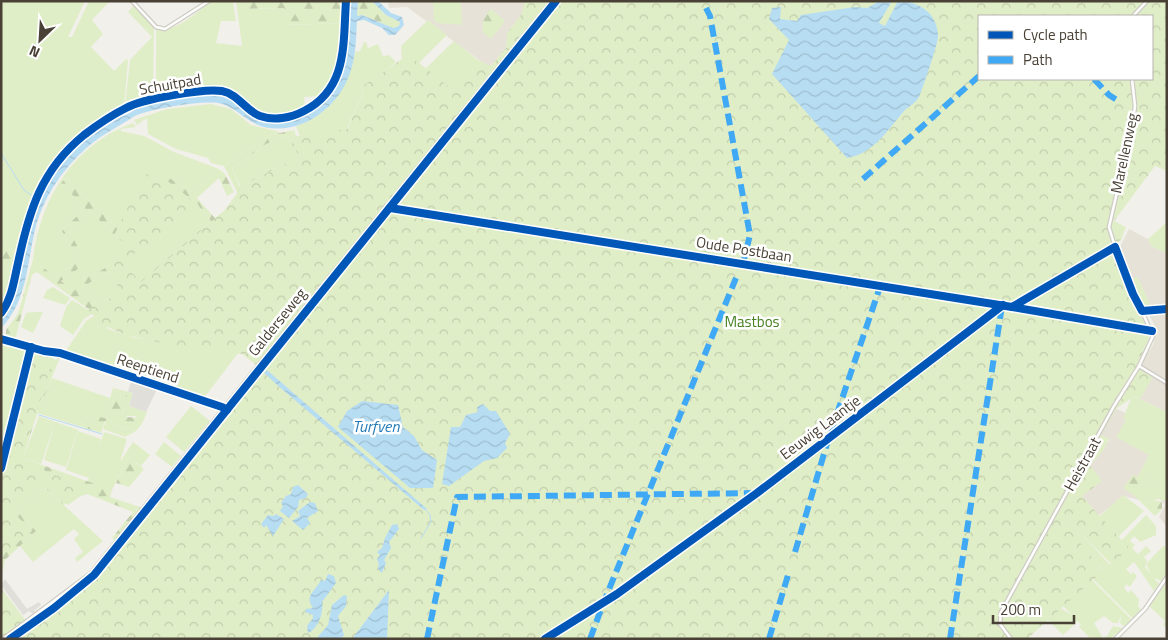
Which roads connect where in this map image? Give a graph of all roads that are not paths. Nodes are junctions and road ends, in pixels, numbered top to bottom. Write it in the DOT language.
graph roads {
  1 [pos="132,1"];
  2 [pos="209,1"];
  3 [pos="552,1"];
  4 [pos="1146,1"];
  5 [pos="1134,15"];
  6 [pos="1132,80"];
  7 [pos="386,206"];
  8 [pos="432,214"];
  9 [pos="1167,309"];
  10 [pos="1142,311"];
  11 [pos="62,354"];
  12 [pos="1139,366"];
  13 [pos="1167,383"];
  14 [pos="225,409"];
  15 [pos="1166,580"];
  16 [pos="3,639"];
  17 [pos="1010,639"];
  18 [pos="1114,639"];
  1 -- 2 [label="street"];
  3 -- 7 [label="street, Galderseweg"];
  4 -- 5 [label="street"];
  6 -- 10 [label="street, Marellenweg"];
  7 -- 8 [label="street"];
  7 -- 14 [label="street, Galderseweg"];
  9 -- 10 [label="street"];
  10 -- 12 [label="street, Heistraat"];
  11 -- 14 [label="street, Reeptiend"];
  12 -- 13 [label="street"];
  12 -- 17 [label="street, Heistraat"];
  14 -- 16 [label="street, Galderseweg"];
  15 -- 18 [label="street"];
}
